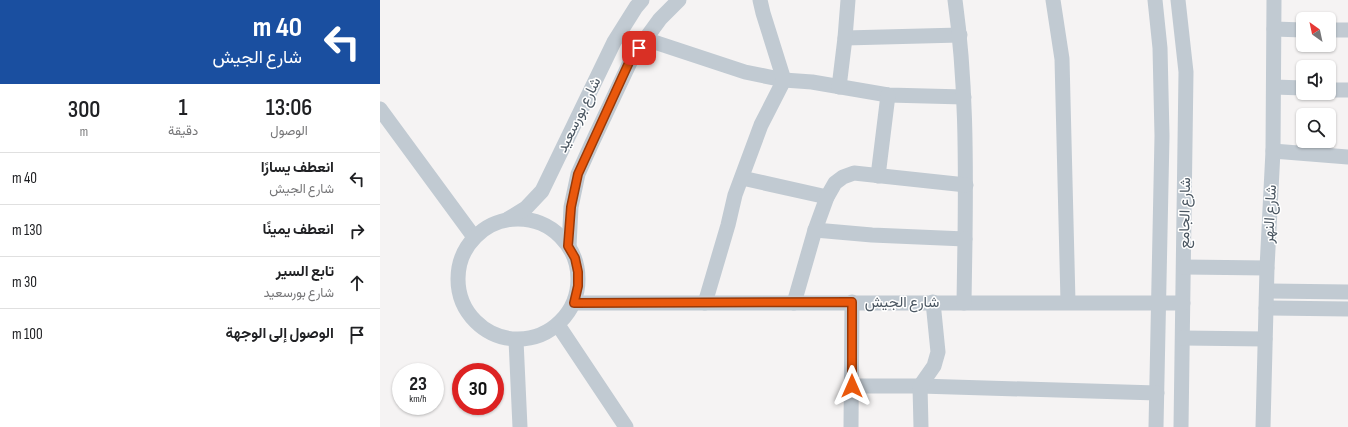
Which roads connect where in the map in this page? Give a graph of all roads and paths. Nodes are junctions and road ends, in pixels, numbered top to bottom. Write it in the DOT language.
graph roads {
  1 [pos="642,0"];
  2 [pos="678,0"];
  3 [pos="760,0"];
  4 [pos="848,0"];
  5 [pos="955,0"];
  6 [pos="1053,0"];
  7 [pos="1155,0"];
  8 [pos="1178,0"];
  9 [pos="1274,0"];
  10 [pos="1274,30"];
  11 [pos="1296,30"];
  12 [pos="1336,30"];
  13 [pos="1348,30"];
  14 [pos="960,35"];
  15 [pos="845,38"];
  16 [pos="645,39"];
  17 [pos="784,80"];
  18 [pos="839,87"];
  19 [pos="1274,87"];
  20 [pos="1296,88"];
  21 [pos="1336,90"];
  22 [pos="1348,90"];
  23 [pos="888,96"];
  24 [pos="964,97"];
  25 [pos="380,109"];
  26 [pos="1273,151"];
  27 [pos="1348,157"];
  28 [pos="878,176"];
  29 [pos="742,178"];
  30 [pos="966,185"];
  31 [pos="827,197"];
  32 [pos="506,220"];
  33 [pos="816,230"];
  34 [pos="474,237"];
  35 [pos="966,238"];
  36 [pos="568,246"];
  37 [pos="1184,267"];
  38 [pos="1267,268"];
  39 [pos="1266,291"];
  40 [pos="1348,292"];
  41 [pos="794,302"];
  42 [pos="852,302"];
  43 [pos="933,302"];
  44 [pos="964,302"];
  45 [pos="1068,302"];
  46 [pos="1160,302"];
  47 [pos="574,303"];
  48 [pos="705,303"];
  49 [pos="1183,303"];
  50 [pos="1266,308"];
  51 [pos="1348,309"];
  52 [pos="558,324"];
  53 [pos="1183,338"];
  54 [pos="1265,339"];
  55 [pos="516,340"];
  56 [pos="852,386"];
  57 [pos="920,386"];
  58 [pos="1157,394"];
  59 [pos="520,427"];
  60 [pos="626,427"];
  61 [pos="850,427"];
  62 [pos="921,427"];
  63 [pos="1156,427"];
  64 [pos="1181,427"];
  65 [pos="1263,427"];
  1 -- 32 [label="street, شارع بورسعيد"];
  2 -- 16 [label="street, شارع بورسعيد"];
  3 -- 17 [label="street"];
  4 -- 15 [label="street"];
  5 -- 14 [label="street"];
  6 -- 45 [label="street"];
  7 -- 46 [label="street, شارع الجامع"];
  8 -- 37 [label="street, شارع الجامع"];
  9 -- 10 [label="street, شارع النهر"];
  10 -- 11 [label="street"];
  10 -- 19 [label="street, شارع النهر"];
  12 -- 13 [label="street"];
  14 -- 15 [label="street"];
  14 -- 24 [label="street"];
  15 -- 18 [label="street"];
  16 -- 17 [label="street"];
  16 -- 36 [label="street, شارع بورسعيد"];
  17 -- 18 [label="street"];
  17 -- 29 [label="street"];
  18 -- 23 [label="street"];
  19 -- 20 [label="street"];
  19 -- 26 [label="street, شارع النهر"];
  21 -- 22 [label="street"];
  23 -- 24 [label="street"];
  23 -- 28 [label="street"];
  24 -- 30 [label="street"];
  25 -- 34 [label="street"];
  26 -- 27 [label="street"];
  26 -- 38 [label="street, شارع النهر"];
  28 -- 30 [label="street"];
  28 -- 31 [label="street"];
  29 -- 31 [label="street"];
  29 -- 48 [label="street"];
  30 -- 35 [label="street"];
  31 -- 33 [label="street"];
  32 -- 34 [label="street"];
  32 -- 36 [label="street"];
  33 -- 35 [label="street"];
  33 -- 41 [label="street"];
  34 -- 55 [label="street"];
  35 -- 44 [label="street"];
  36 -- 47 [label="street"];
  37 -- 38 [label="street"];
  37 -- 49 [label="street, شارع الجامع"];
  38 -- 39 [label="street, شارع النهر"];
  39 -- 40 [label="street"];
  39 -- 50 [label="street, شارع النهر"];
  41 -- 42 [label="street, شارع الجيش"];
  41 -- 48 [label="street, شارع الجيش"];
  42 -- 43 [label="street, شارع الجيش"];
  42 -- 56 [label="street"];
  43 -- 44 [label="street, شارع الجيش"];
  43 -- 57 [label="street"];
  44 -- 45 [label="street, شارع الجيش"];
  45 -- 46 [label="street, شارع الجيش"];
  46 -- 49 [label="street, شارع الجيش"];
  46 -- 58 [label="street, شارع الجامع"];
  47 -- 48 [label="street, شارع الجيش"];
  47 -- 52 [label="street"];
  49 -- 53 [label="street, شارع الجامع"];
  50 -- 51 [label="street"];
  50 -- 54 [label="street, شارع النهر"];
  52 -- 55 [label="street"];
  52 -- 60 [label="street"];
  53 -- 54 [label="street"];
  53 -- 64 [label="street, شارع الجامع"];
  54 -- 65 [label="street, شارع النهر"];
  55 -- 59 [label="street"];
  56 -- 57 [label="street"];
  56 -- 61 [label="street"];
  57 -- 58 [label="street"];
  57 -- 62 [label="street"];
  58 -- 63 [label="street, شارع الجامع"];
}
